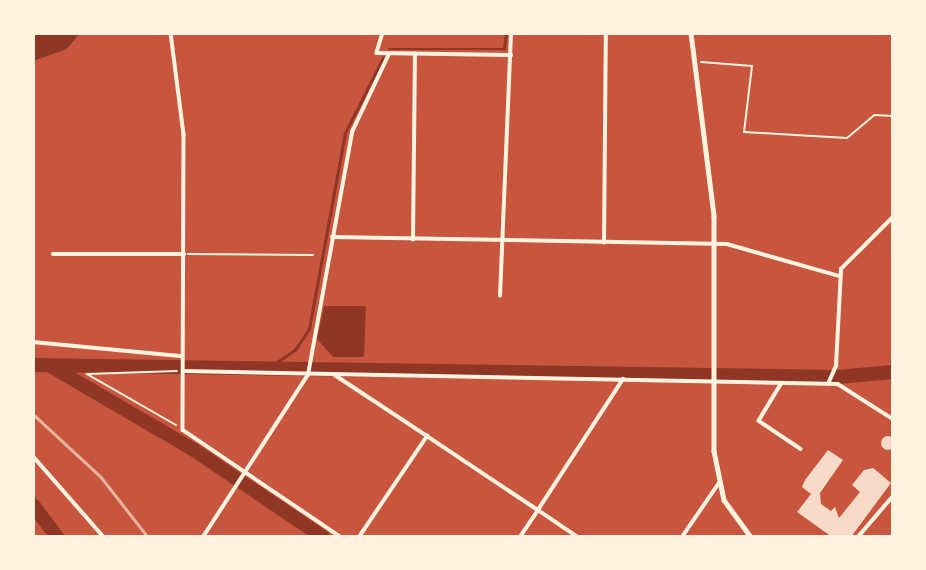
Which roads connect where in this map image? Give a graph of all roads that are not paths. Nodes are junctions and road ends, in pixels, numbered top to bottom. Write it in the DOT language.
graph roads {
  1 [pos="171,33"];
  2 [pos="383,33"];
  3 [pos="511,33"];
  4 [pos="606,33"];
  5 [pos="691,33"];
  6 [pos="389,54"];
  7 [pos="415,54"];
  8 [pos="510,55"];
  9 [pos="893,217"];
  10 [pos="332,237"];
  11 [pos="413,240"];
  12 [pos="502,242"];
  13 [pos="604,243"];
  14 [pos="715,243"];
  15 [pos="53,254"];
  16 [pos="184,254"];
  17 [pos="839,276"];
  18 [pos="500,296"];
  19 [pos="33,342"];
  20 [pos="182,358"];
  21 [pos="183,370"];
  22 [pos="308,373"];
  23 [pos="335,375"];
  24 [pos="623,379"];
  25 [pos="714,381"];
  26 [pos="782,383"];
  27 [pos="828,384"];
  28 [pos="893,419"];
  29 [pos="427,436"];
  30 [pos="802,449"];
  31 [pos="33,456"];
  32 [pos="244,473"];
  33 [pos="719,483"];
  34 [pos="893,496"];
  35 [pos="538,510"];
  36 [pos="103,537"];
  37 [pos="203,537"];
  38 [pos="341,537"];
  39 [pos="359,537"];
  40 [pos="443,537"];
  41 [pos="453,537"];
  42 [pos="520,537"];
  43 [pos="578,537"];
  44 [pos="681,537"];
  45 [pos="751,537"];
  46 [pos="858,537"];
  1 -- 16 [label="street"];
  2 -- 6 [label="street"];
  3 -- 8 [label="street"];
  4 -- 13 [label="street"];
  5 -- 14 [label="main road"];
  6 -- 7 [label="street"];
  6 -- 10 [label="street"];
  7 -- 8 [label="street"];
  7 -- 11 [label="street"];
  8 -- 12 [label="street"];
  9 -- 17 [label="street"];
  10 -- 11 [label="street"];
  10 -- 22 [label="street"];
  11 -- 12 [label="street"];
  12 -- 13 [label="street"];
  12 -- 18 [label="street"];
  13 -- 14 [label="street"];
  14 -- 17 [label="street"];
  14 -- 25 [label="main road"];
  15 -- 16 [label="street"];
  16 -- 20 [label="street"];
  17 -- 27 [label="street"];
  19 -- 20 [label="street"];
  20 -- 21 [label="street"];
  21 -- 22 [label="street"];
  21 -- 32 [label="street"];
  22 -- 23 [label="street"];
  22 -- 32 [label="street"];
  23 -- 24 [label="street"];
  23 -- 29 [label="street"];
  24 -- 25 [label="street"];
  24 -- 35 [label="street"];
  25 -- 26 [label="street"];
  25 -- 33 [label="main road"];
  26 -- 27 [label="street"];
  26 -- 30 [label="street"];
  27 -- 28 [label="street"];
  29 -- 35 [label="street"];
  29 -- 39 [label="street"];
  31 -- 36 [label="street"];
  32 -- 37 [label="street"];
  32 -- 38 [label="street"];
  33 -- 44 [label="street"];
  33 -- 45 [label="main road"];
  34 -- 46 [label="street"];
  35 -- 42 [label="street"];
  35 -- 43 [label="street"];
  40 -- 41 [label="street"];
}
